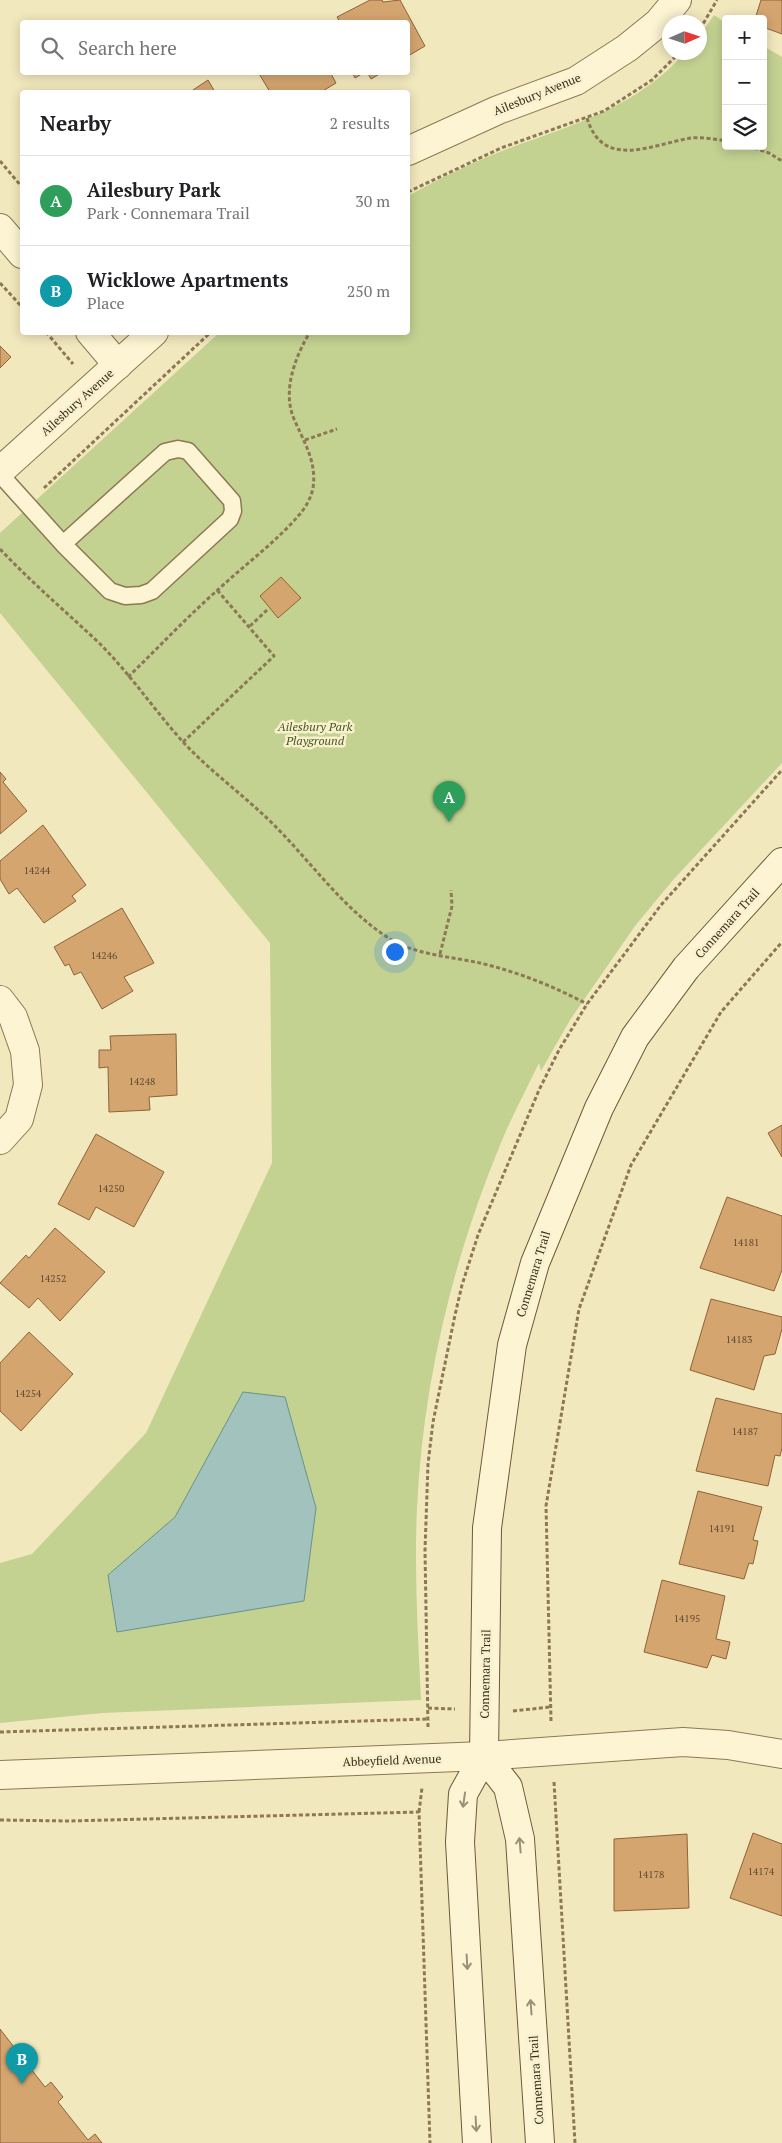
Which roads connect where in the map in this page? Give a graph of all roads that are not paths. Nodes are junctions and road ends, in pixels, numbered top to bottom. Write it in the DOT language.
graph roads {
  1 [pos="677,0"];
  2 [pos="410,150"];
  3 [pos="0,228"];
  4 [pos="20,252"];
  5 [pos="93,335"];
  6 [pos="151,335"];
  7 [pos="118,365"];
  8 [pos="0,473"];
  9 [pos="63,544"];
  10 [pos="782,862"];
  11 [pos="0,1000"];
  12 [pos="0,1140"];
  13 [pos="782,1754"];
  14 [pos="484,1756"];
  15 [pos="0,1775"];
  16 [pos="477,2143"];
  17 [pos="540,2143"];
  1 -- 2 [label="street, Ailesbury Avenue"];
  3 -- 4 [label="street"];
  5 -- 7 [label="street"];
  6 -- 7 [label="street, Ailesbury Avenue"];
  7 -- 8 [label="street, Ailesbury Avenue"];
  8 -- 9 [label="lane"];
  9 -- 9 [label="lane"];
  10 -- 14 [label="street, Connemara Trail"];
  11 -- 12 [label="street"];
  13 -- 14 [label="street, Abbeyfield Avenue"];
  14 -- 15 [label="street, Abbeyfield Avenue"];
  14 -- 16 [label="street, Connemara Trail, one-way"];
  17 -- 14 [label="street, Connemara Trail, one-way"];
}
